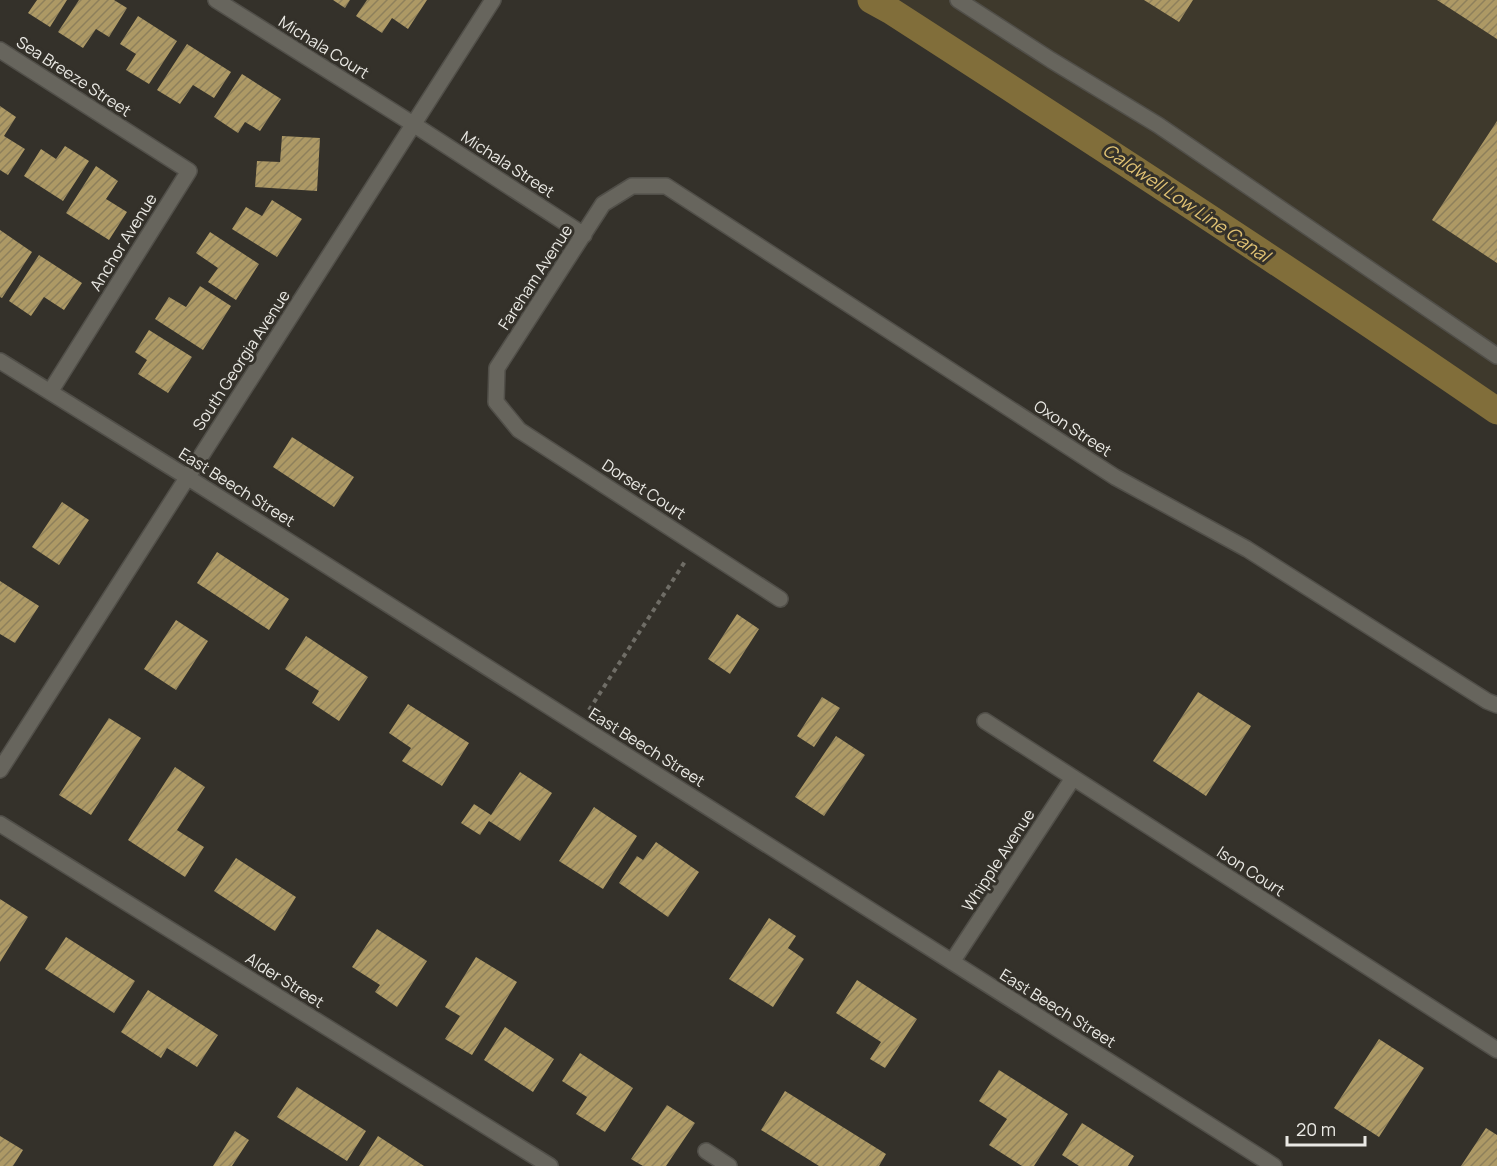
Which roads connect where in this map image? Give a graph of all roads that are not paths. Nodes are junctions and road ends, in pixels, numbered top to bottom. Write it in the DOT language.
graph roads {
  1 [pos="216,0"];
  2 [pos="493,0"];
  3 [pos="958,0"];
  4 [pos="0,50"];
  5 [pos="413,124"];
  6 [pos="129,133"];
  7 [pos="632,186"];
  8 [pos="584,234"];
  9 [pos="1497,356"];
  10 [pos="0,361"];
  11 [pos="50,392"];
  12 [pos="496,402"];
  13 [pos="188,477"];
  14 [pos="780,599"];
  15 [pos="1497,705"];
  16 [pos="985,721"];
  17 [pos="0,770"];
  18 [pos="1073,778"];
  19 [pos="0,824"];
  20 [pos="952,962"];
  21 [pos="1497,1050"];
  22 [pos="706,1151"];
  23 [pos="550,1166"];
  24 [pos="729,1166"];
  25 [pos="1274,1166"];
  1 -- 5 [label="street, Michala Court"];
  2 -- 5 [label="street, South Georgia Avenue"];
  3 -- 9 [label="street"];
  4 -- 6 [label="street, Sea Breeze Street"];
  5 -- 8 [label="street, Michala Street"];
  5 -- 13 [label="street, South Georgia Avenue"];
  6 -- 11 [label="street, Anchor Avenue"];
  7 -- 8 [label="street, Fareham Avenue"];
  7 -- 15 [label="street, Oxon Street"];
  8 -- 12 [label="street, Fareham Avenue"];
  10 -- 11 [label="street, East Beech Street"];
  11 -- 13 [label="street, East Beech Street"];
  12 -- 14 [label="street, Dorset Court"];
  13 -- 17 [label="street, South Georgia Avenue"];
  13 -- 20 [label="street, East Beech Street"];
  16 -- 18 [label="street, Ison Court"];
  18 -- 20 [label="street, Whipple Avenue"];
  18 -- 21 [label="street, Ison Court"];
  19 -- 23 [label="street, Alder Street"];
  20 -- 25 [label="street, East Beech Street"];
  22 -- 24 [label="street"];
}
